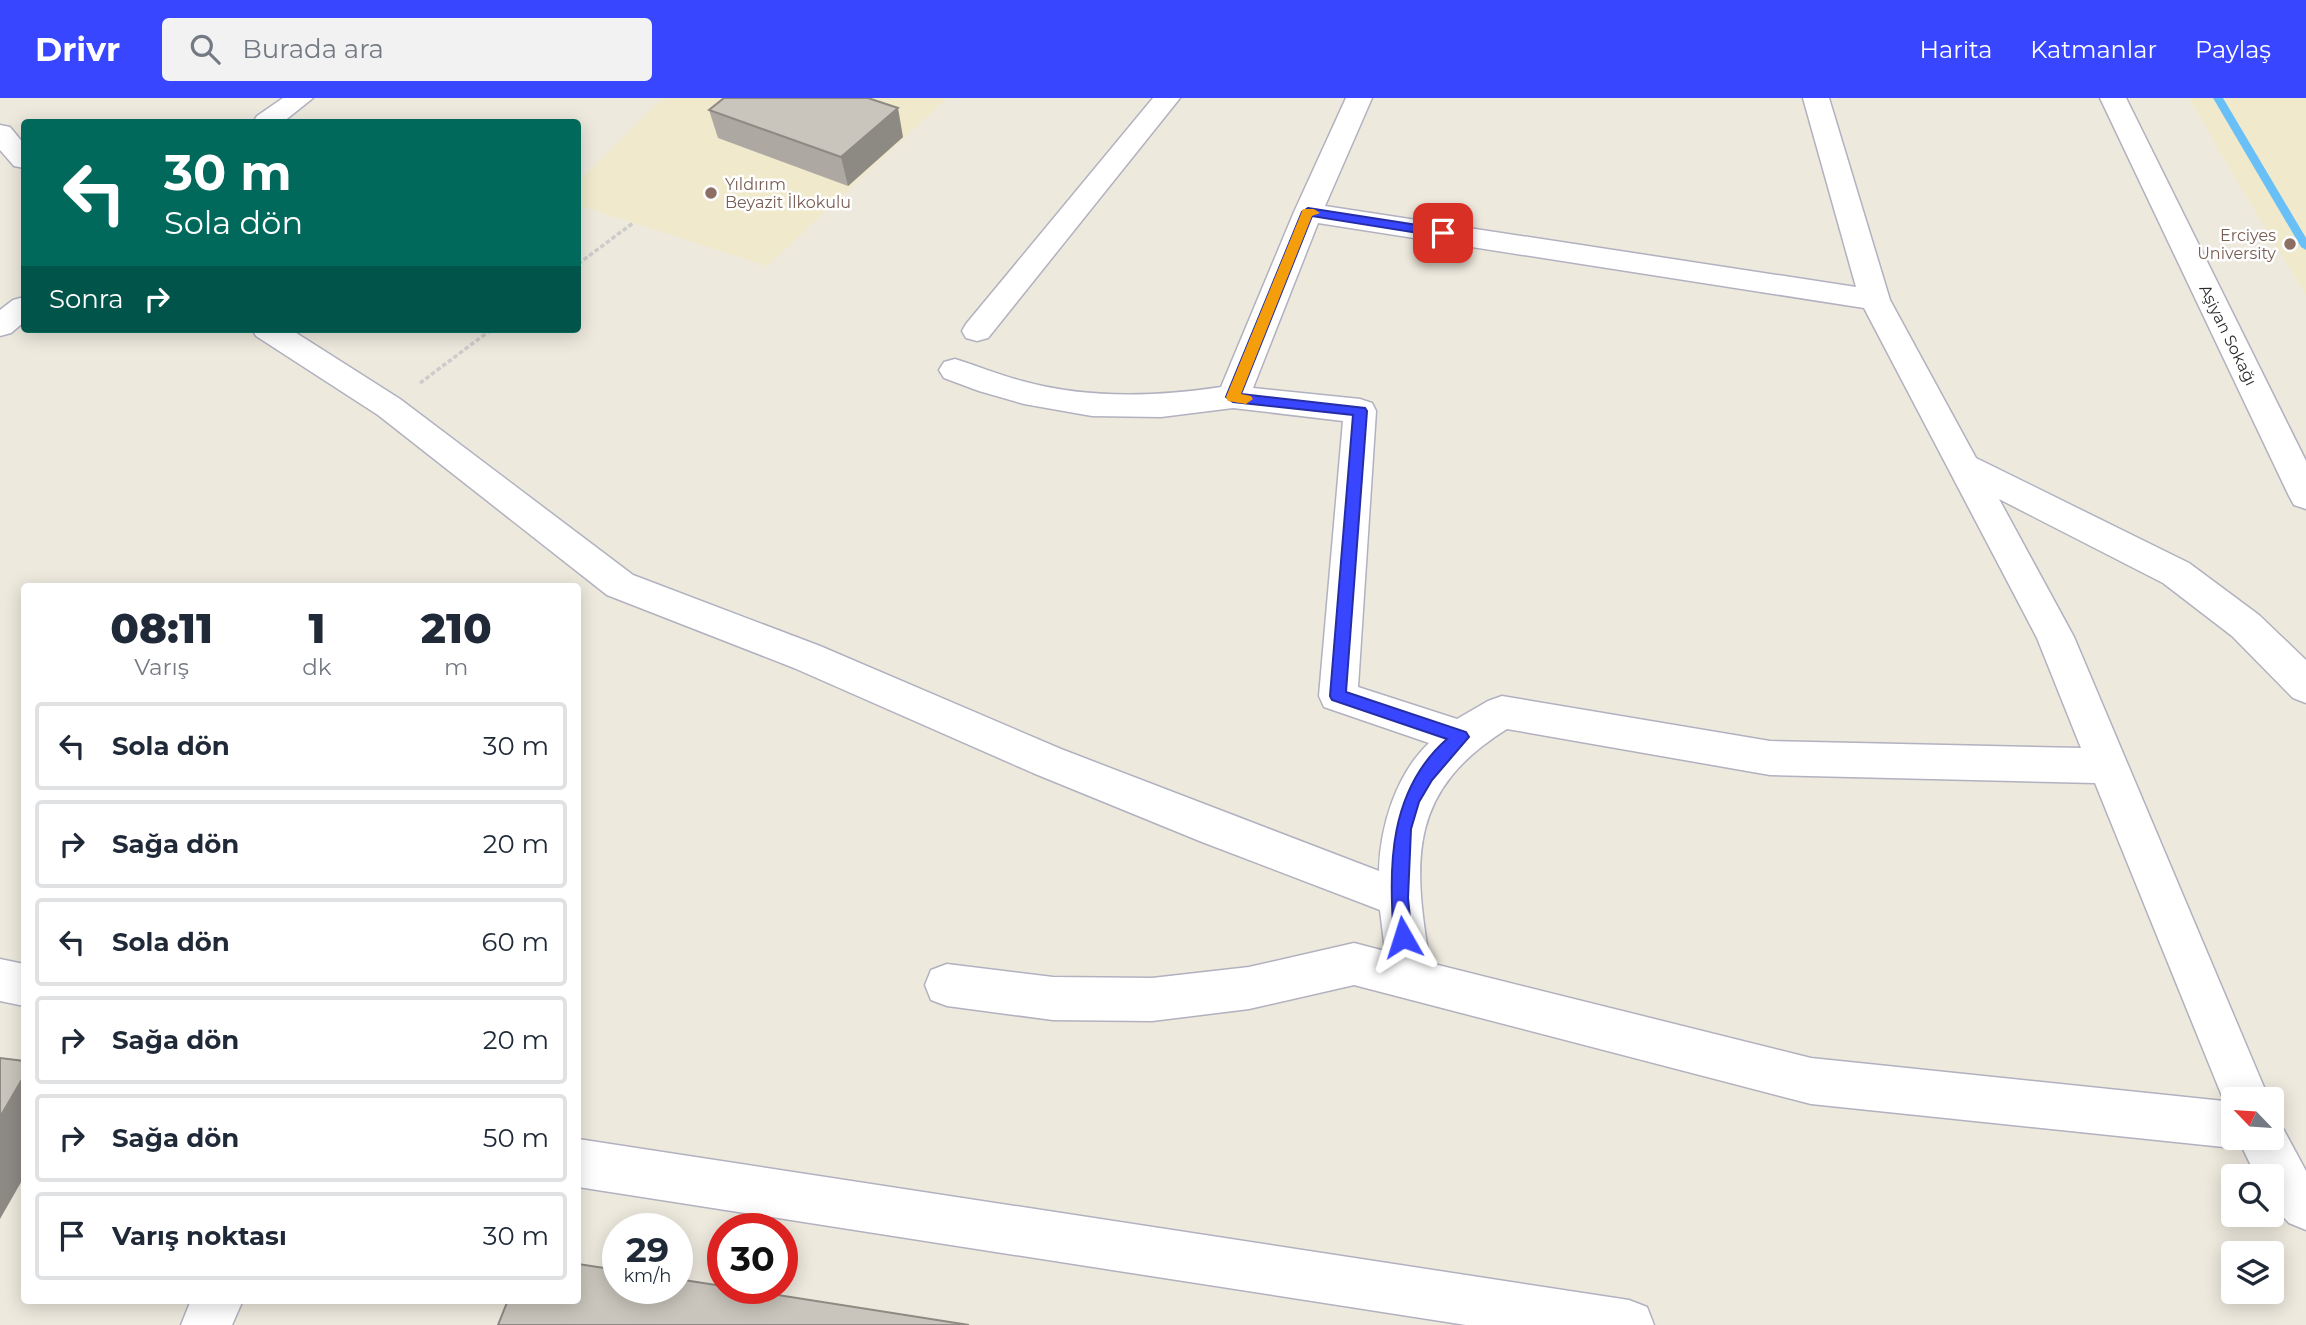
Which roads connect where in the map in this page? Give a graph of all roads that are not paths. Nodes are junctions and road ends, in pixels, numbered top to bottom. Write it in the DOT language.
graph roads {
  1 [pos="300,98"];
  2 [pos="1167,98"];
  3 [pos="1357,98"];
  4 [pos="2113,98"];
  5 [pos="1807,100"];
  6 [pos="269,119"];
  7 [pos="0,134"];
  8 [pos="21,157"];
  9 [pos="1308,212"];
  10 [pos="1875,300"];
  11 [pos="21,309"];
  12 [pos="0,326"];
  13 [pos="977,331"];
  14 [pos="273,333"];
  15 [pos="955,370"];
  16 [pos="1233,397"];
  17 [pos="1963,466"];
  18 [pos="2306,496"];
  19 [pos="2306,687"];
  20 [pos="1461,737"];
  21 [pos="2108,766"];
  22 [pos="1399,898"];
  23 [pos="1411,978"];
  24 [pos="0,980"];
  25 [pos="21,984"];
  26 [pos="947,985"];
  27 [pos="2241,1087"];
  28 [pos="2221,1124"];
  29 [pos="2268,1150"];
  30 [pos="581,1163"];
  31 [pos="2306,1206"];
  32 [pos="216,1304"];
  33 [pos="1569,1320"];
  34 [pos="206,1325"];
  35 [pos="1629,1325"];
  1 -- 6 [label="street"];
  2 -- 13 [label="street"];
  3 -- 9 [label="street"];
  4 -- 18 [label="street, Aşiyan Sokağı"];
  5 -- 10 [label="street"];
  7 -- 8 [label="street"];
  9 -- 10 [label="street"];
  9 -- 16 [label="street"];
  10 -- 17 [label="street"];
  11 -- 12 [label="street"];
  14 -- 22 [label="street"];
  15 -- 16 [label="street"];
  16 -- 20 [label="street"];
  17 -- 19 [label="street"];
  17 -- 21 [label="street"];
  20 -- 21 [label="street"];
  20 -- 22 [label="street"];
  21 -- 27 [label="street"];
  22 -- 23 [label="street"];
  23 -- 26 [label="street"];
  23 -- 28 [label="street"];
  24 -- 25 [label="street"];
  29 -- 31 [label="street"];
  30 -- 33 [label="street"];
  32 -- 34 [label="street"];
  33 -- 35 [label="street"];
}
